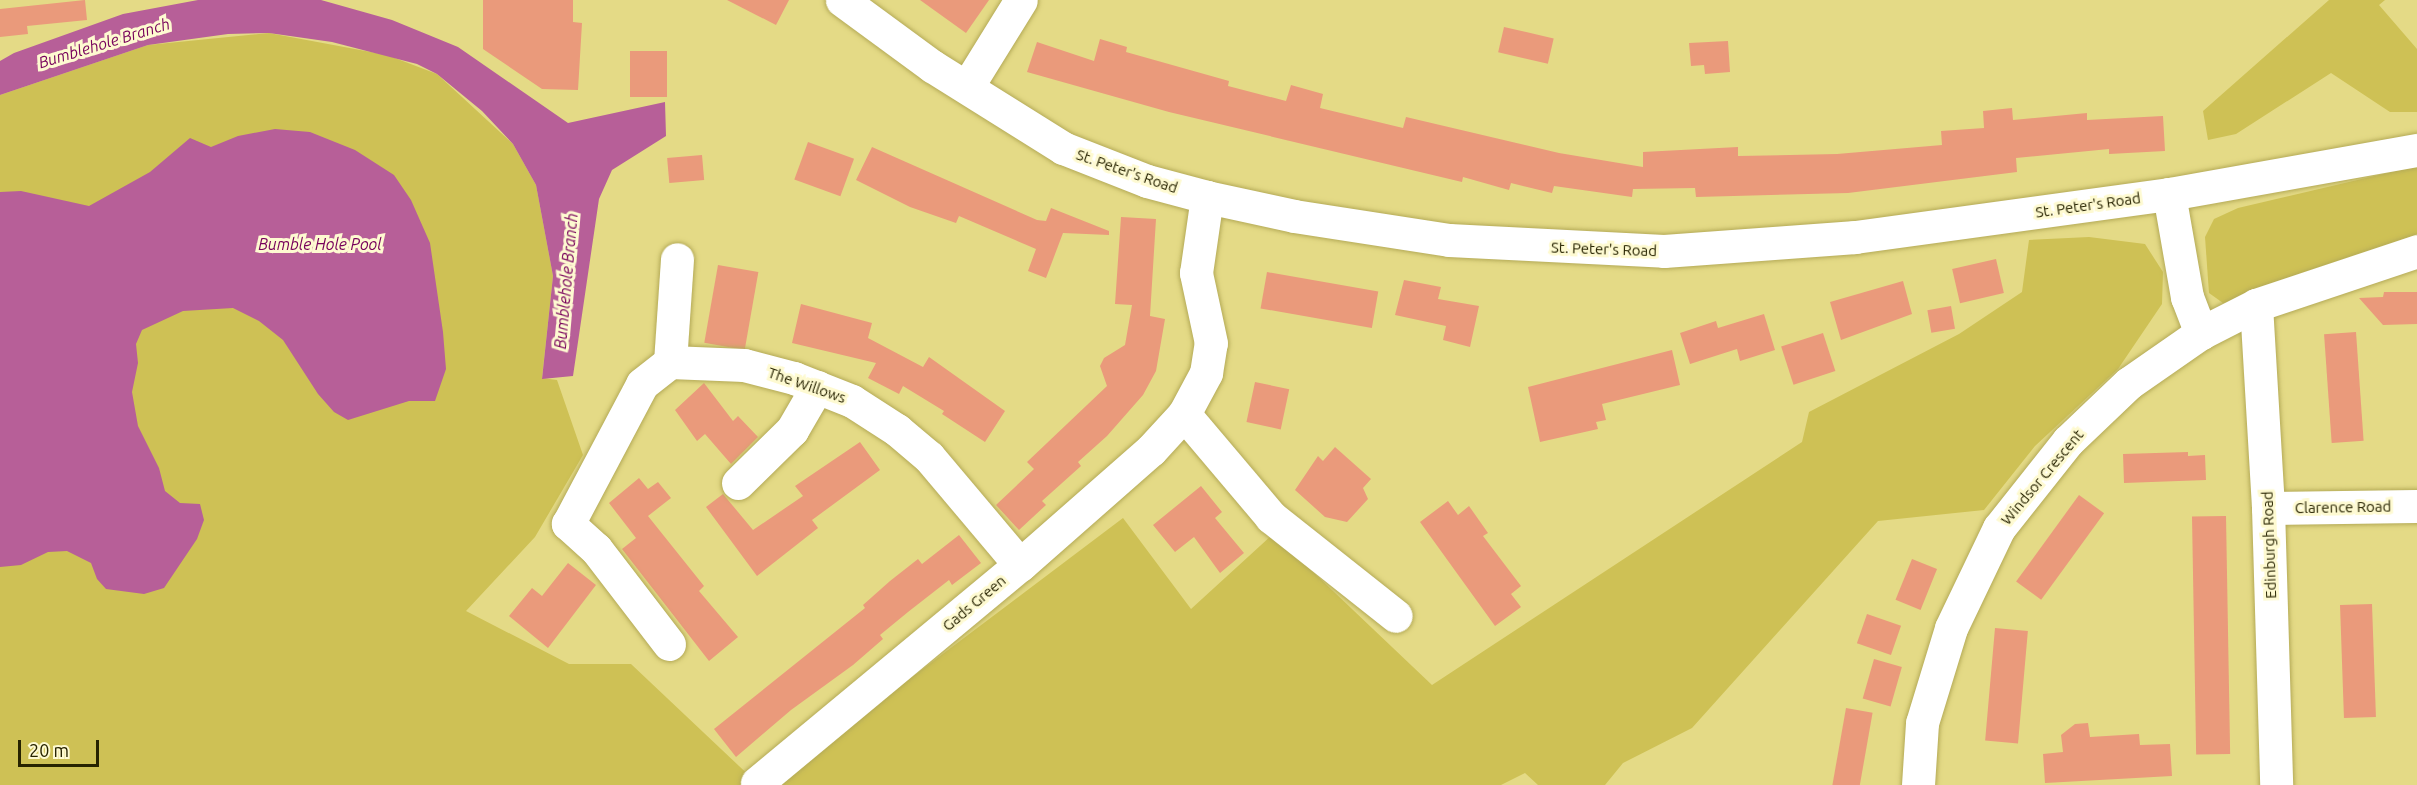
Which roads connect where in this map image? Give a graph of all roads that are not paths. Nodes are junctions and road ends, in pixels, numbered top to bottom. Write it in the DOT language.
graph roads {
  1 [pos="1021,0"];
  2 [pos="857,4"];
  3 [pos="967,87"];
  4 [pos="2417,150"];
  5 [pos="2169,195"];
  6 [pos="1207,197"];
  7 [pos="2417,251"];
  8 [pos="677,259"];
  9 [pos="2256,305"];
  10 [pos="2201,333"];
  11 [pos="670,362"];
  12 [pos="817,387"];
  13 [pos="1184,414"];
  14 [pos="738,483"];
  15 [pos="2417,506"];
  16 [pos="2268,508"];
  17 [pos="1020,565"];
  18 [pos="1396,616"];
  19 [pos="669,644"];
  20 [pos="757,783"];
  21 [pos="1918,785"];
  22 [pos="2276,785"];
  1 -- 3 [label="street"];
  2 -- 3 [label="street, St. Peter's Road"];
  3 -- 6 [label="street, St. Peter's Road"];
  4 -- 5 [label="street, St. Peter's Road"];
  5 -- 6 [label="street, St. Peter's Road"];
  5 -- 10 [label="street"];
  6 -- 13 [label="street, Gads Green"];
  7 -- 9 [label="street, Windsor Crescent"];
  8 -- 11 [label="street"];
  9 -- 10 [label="street, Windsor Crescent"];
  9 -- 16 [label="street, Edinburgh Road"];
  10 -- 21 [label="street, Windsor Crescent"];
  11 -- 12 [label="street, The Willows"];
  11 -- 19 [label="street"];
  12 -- 14 [label="street"];
  12 -- 17 [label="street, The Willows"];
  13 -- 17 [label="street, Gads Green"];
  13 -- 18 [label="street"];
  15 -- 16 [label="street, Clarence Road"];
  16 -- 22 [label="street, Edinburgh Road"];
  17 -- 20 [label="street, Gads Green"];
}
